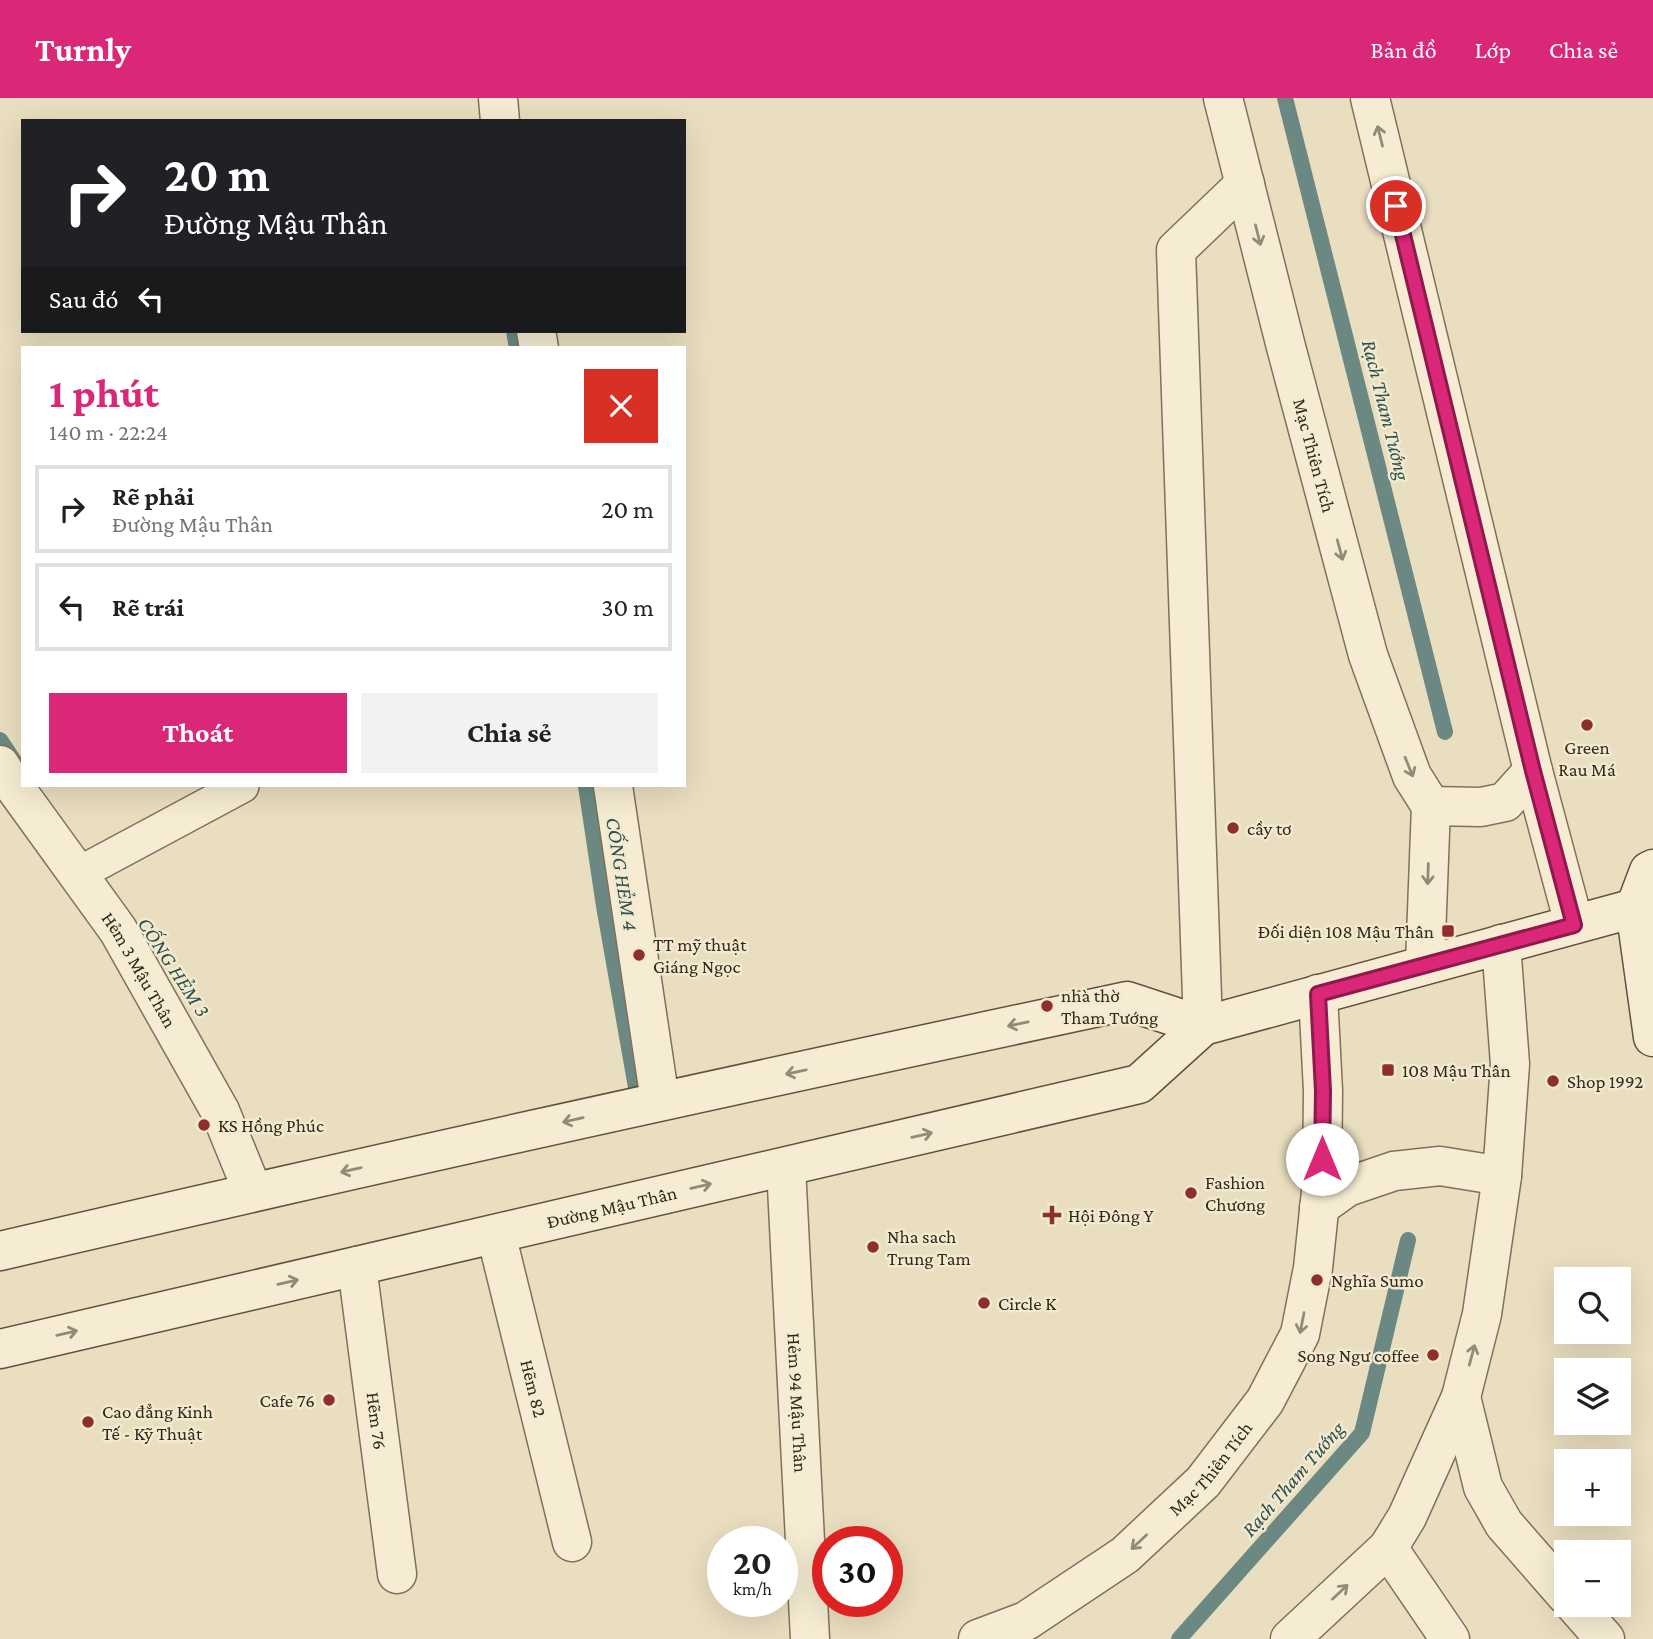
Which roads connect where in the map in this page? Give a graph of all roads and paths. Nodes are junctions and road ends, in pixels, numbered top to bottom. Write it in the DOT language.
graph roads {
  1 [pos="498,98"];
  2 [pos="1223,98"];
  3 [pos="1370,98"];
  4 [pos="500,119"];
  5 [pos="1245,184"];
  6 [pos="0,765"];
  7 [pos="1533,771"];
  8 [pos="240,787"];
  9 [pos="613,787"];
  10 [pos="1431,806"];
  11 [pos="1651,870"];
  12 [pos="78,874"];
  13 [pos="1644,914"];
  14 [pos="1574,925"];
  15 [pos="1501,944"];
  16 [pos="1425,964"];
  17 [pos="1318,994"];
  18 [pos="1203,1026"];
  19 [pos="1653,1037"];
  20 [pos="660,1101"];
  21 [pos="786,1167"];
  22 [pos="1502,1176"];
  23 [pos="253,1192"];
  24 [pos="1319,1207"];
  25 [pos="496,1234"];
  26 [pos="0,1251"];
  27 [pos="357,1266"];
  28 [pos="0,1349"];
  29 [pos="1461,1397"];
  30 [pos="572,1542"];
  31 [pos="1388,1548"];
  32 [pos="397,1574"];
  33 [pos="1554,1581"];
  34 [pos="1586,1617"];
  35 [pos="810,1639"];
  36 [pos="978,1639"];
  37 [pos="1290,1639"];
  38 [pos="1450,1639"];
  39 [pos="1605,1639"];
  1 -- 4 [label="street"];
  2 -- 5 [label="street, Mạc Thiên Tích"];
  7 -- 3 [label="street, one-way"];
  5 -- 10 [label="street, Mạc Thiên Tích, one-way"];
  5 -- 18 [label="street"];
  6 -- 12 [label="street, Hẻm 3 Mậu Thân"];
  7 -- 10 [label="street"];
  7 -- 14 [label="street"];
  8 -- 12 [label="lane"];
  9 -- 20 [label="street"];
  10 -- 16 [label="street, one-way"];
  11 -- 13 [label="street"];
  12 -- 23 [label="street, Hẻm 3 Mậu Thân"];
  13 -- 14 [label="street, Đường Mậu Thân"];
  13 -- 19 [label="street"];
  14 -- 15 [label="street, Đường Mậu Thân"];
  15 -- 16 [label="street, Đường Mậu Thân"];
  15 -- 22 [label="street"];
  16 -- 17 [label="street, Đường Mậu Thân"];
  17 -- 18 [label="street, Đường Mậu Thân"];
  17 -- 24 [label="street, Mạc Thiên Tích"];
  18 -- 20 [label="street, one-way"];
  21 -- 18 [label="street, Đường Mậu Thân, one-way"];
  20 -- 23 [label="street, one-way"];
  25 -- 21 [label="street, Đường Mậu Thân, one-way"];
  21 -- 35 [label="street, Hẻm 94 Mậu Thân"];
  22 -- 24 [label="street"];
  29 -- 22 [label="street, one-way"];
  23 -- 26 [label="street"];
  24 -- 36 [label="street, Mạc Thiên Tích, one-way"];
  25 -- 27 [label="street, Đường Mậu Thân"];
  25 -- 30 [label="street, Hẽm 82"];
  28 -- 27 [label="street, Đường Mậu Thân, one-way"];
  27 -- 32 [label="street, Hẽm 76"];
  29 -- 31 [label="street"];
  29 -- 33 [label="street"];
  37 -- 31 [label="street, one-way"];
  31 -- 38 [label="street"];
  34 -- 39 [label="street"];
}
